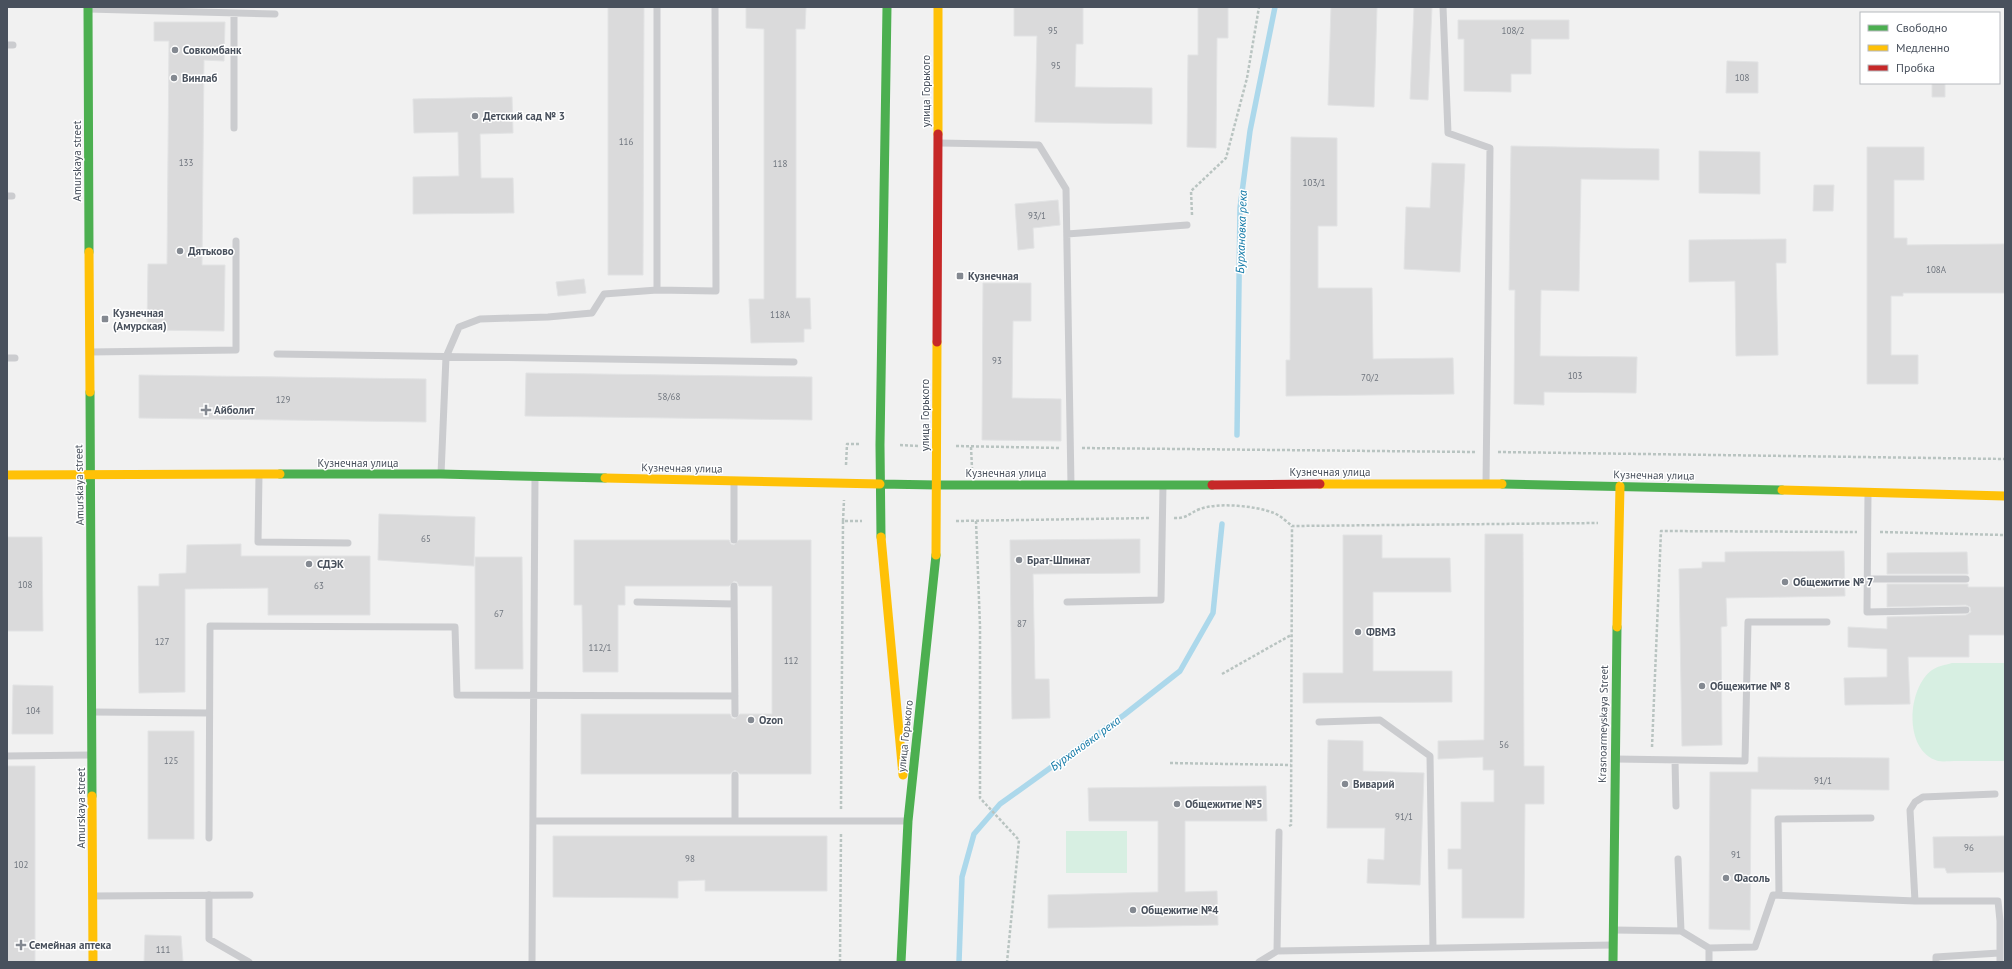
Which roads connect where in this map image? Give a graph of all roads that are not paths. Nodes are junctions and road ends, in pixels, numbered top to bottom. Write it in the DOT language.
graph roads {
  1 [pos="657,7"];
  2 [pos="715,7"];
  3 [pos="887,7"];
  4 [pos="938,7"];
  5 [pos="1443,7"];
  6 [pos="88,8"];
  7 [pos="234,14"];
  8 [pos="275,14"];
  9 [pos="234,128"];
  10 [pos="938,143"];
  11 [pos="1186,225"];
  12 [pos="1067,234"];
  13 [pos="236,241"];
  14 [pos="657,290"];
  15 [pos="90,352"];
  16 [pos="277,354"];
  17 [pos="446,357"];
  18 [pos="7,358"];
  19 [pos="15,358"];
  20 [pos="794,362"];
  21 [pos="441,474"];
  22 [pos="7,475"];
  23 [pos="91,475"];
  24 [pos="259,475"];
  25 [pos="535,476"];
  26 [pos="734,481"];
  27 [pos="880,484"];
  28 [pos="1486,484"];
  29 [pos="937,485"];
  30 [pos="1071,485"];
  31 [pos="1163,485"];
  32 [pos="1620,486"];
  33 [pos="1868,493"];
  34 [pos="2005,496"];
  35 [pos="734,540"];
  36 [pos="348,543"];
  37 [pos="1868,579"];
  38 [pos="1966,579"];
  39 [pos="734,586"];
  40 [pos="637,602"];
  41 [pos="1067,602"];
  42 [pos="734,604"];
  43 [pos="1966,610"];
  44 [pos="1827,622"];
  45 [pos="734,696"];
  46 [pos="534,697"];
  47 [pos="93,712"];
  48 [pos="209,713"];
  49 [pos="735,714"];
  50 [pos="1319,722"];
  51 [pos="93,755"];
  52 [pos="7,756"];
  53 [pos="1614,759"];
  54 [pos="1675,760"];
  55 [pos="735,775"];
  56 [pos="1996,794"];
  57 [pos="1676,806"];
  58 [pos="1871,818"];
  59 [pos="533,821"];
  60 [pos="735,821"];
  61 [pos="908,821"];
  62 [pos="1279,832"];
  63 [pos="210,838"];
  64 [pos="1678,859"];
  65 [pos="209,895"];
  66 [pos="250,895"];
  67 [pos="1779,895"];
  68 [pos="93,896"];
  69 [pos="1915,901"];
  70 [pos="2003,921"];
  71 [pos="1614,930"];
  72 [pos="1681,931"];
  73 [pos="1613,945"];
  74 [pos="1433,948"];
  75 [pos="1709,948"];
  76 [pos="1276,951"];
  77 [pos="1999,953"];
  78 [pos="93,962"];
  79 [pos="249,962"];
  80 [pos="532,962"];
  81 [pos="901,962"];
  82 [pos="1259,962"];
  83 [pos="1613,962"];
  84 [pos="1709,962"];
  85 [pos="1936,962"];
  86 [pos="2000,962"];
  1 -- 14 [label="lane"];
  2 -- 14 [label="lane"];
  3 -- 27 [label="street, улица Горького"];
  4 -- 10 [label="street, улица Горького"];
  5 -- 28 [label="lane"];
  6 -- 7 [label="lane"];
  6 -- 15 [label="street, Amurskaya street"];
  7 -- 8 [label="lane"];
  7 -- 9 [label="lane"];
  10 -- 12 [label="lane"];
  10 -- 29 [label="street, улица Горького"];
  11 -- 12 [label="lane"];
  12 -- 30 [label="lane"];
  13 -- 15 [label="lane"];
  14 -- 17 [label="lane"];
  15 -- 23 [label="street, Amurskaya street"];
  16 -- 17 [label="lane"];
  17 -- 20 [label="lane"];
  17 -- 21 [label="lane"];
  18 -- 19 [label="lane"];
  21 -- 24 [label="street, Кузнечная улица"];
  21 -- 25 [label="street, Кузнечная улица"];
  22 -- 23 [label="street, Кузнечная улица"];
  23 -- 24 [label="street, Кузнечная улица"];
  23 -- 47 [label="street, Amurskaya street"];
  24 -- 36 [label="lane"];
  25 -- 26 [label="street, Кузнечная улица"];
  25 -- 46 [label="lane"];
  26 -- 27 [label="street, Кузнечная улица"];
  26 -- 35 [label="lane"];
  27 -- 29 [label="street, Кузнечная улица"];
  27 -- 61 [label="street, улица Горького"];
  28 -- 31 [label="street, Кузнечная улица"];
  28 -- 32 [label="street, Кузнечная улица"];
  29 -- 30 [label="street, Кузнечная улица"];
  29 -- 61 [label="street, улица Горького"];
  30 -- 31 [label="street, Кузнечная улица"];
  31 -- 41 [label="lane"];
  32 -- 33 [label="street, Кузнечная улица"];
  32 -- 53 [label="street, Krasnoarmeyskaya Street"];
  33 -- 34 [label="street, Кузнечная улица"];
  33 -- 37 [label="lane"];
  37 -- 38 [label="lane"];
  37 -- 43 [label="lane"];
  39 -- 42 [label="lane"];
  40 -- 42 [label="lane"];
  42 -- 45 [label="lane"];
  44 -- 54 [label="lane"];
  45 -- 46 [label="lane"];
  45 -- 49 [label="lane"];
  46 -- 48 [label="lane"];
  46 -- 59 [label="lane"];
  47 -- 48 [label="lane"];
  47 -- 51 [label="street, Amurskaya street"];
  48 -- 63 [label="lane"];
  50 -- 74 [label="lane"];
  51 -- 52 [label="lane"];
  51 -- 68 [label="street, Amurskaya street"];
  53 -- 54 [label="lane"];
  53 -- 71 [label="street, Krasnoarmeyskaya Street"];
  54 -- 57 [label="lane"];
  55 -- 60 [label="lane"];
  56 -- 69 [label="lane"];
  58 -- 67 [label="lane"];
  59 -- 60 [label="lane"];
  59 -- 80 [label="lane"];
  60 -- 61 [label="lane"];
  61 -- 81 [label="street, улица Горького"];
  62 -- 76 [label="lane"];
  64 -- 72 [label="lane"];
  65 -- 66 [label="lane"];
  65 -- 68 [label="lane"];
  65 -- 79 [label="lane"];
  67 -- 69 [label="lane"];
  67 -- 75 [label="lane"];
  68 -- 78 [label="street, Amurskaya street"];
  69 -- 70 [label="lane"];
  70 -- 77 [label="lane"];
  71 -- 72 [label="lane"];
  71 -- 73 [label="street, Krasnoarmeyskaya Street"];
  72 -- 75 [label="lane"];
  73 -- 74 [label="lane"];
  73 -- 83 [label="street, Krasnoarmeyskaya Street"];
  74 -- 76 [label="lane"];
  75 -- 84 [label="lane"];
  76 -- 82 [label="lane"];
  77 -- 85 [label="lane"];
  77 -- 86 [label="lane"];
}
